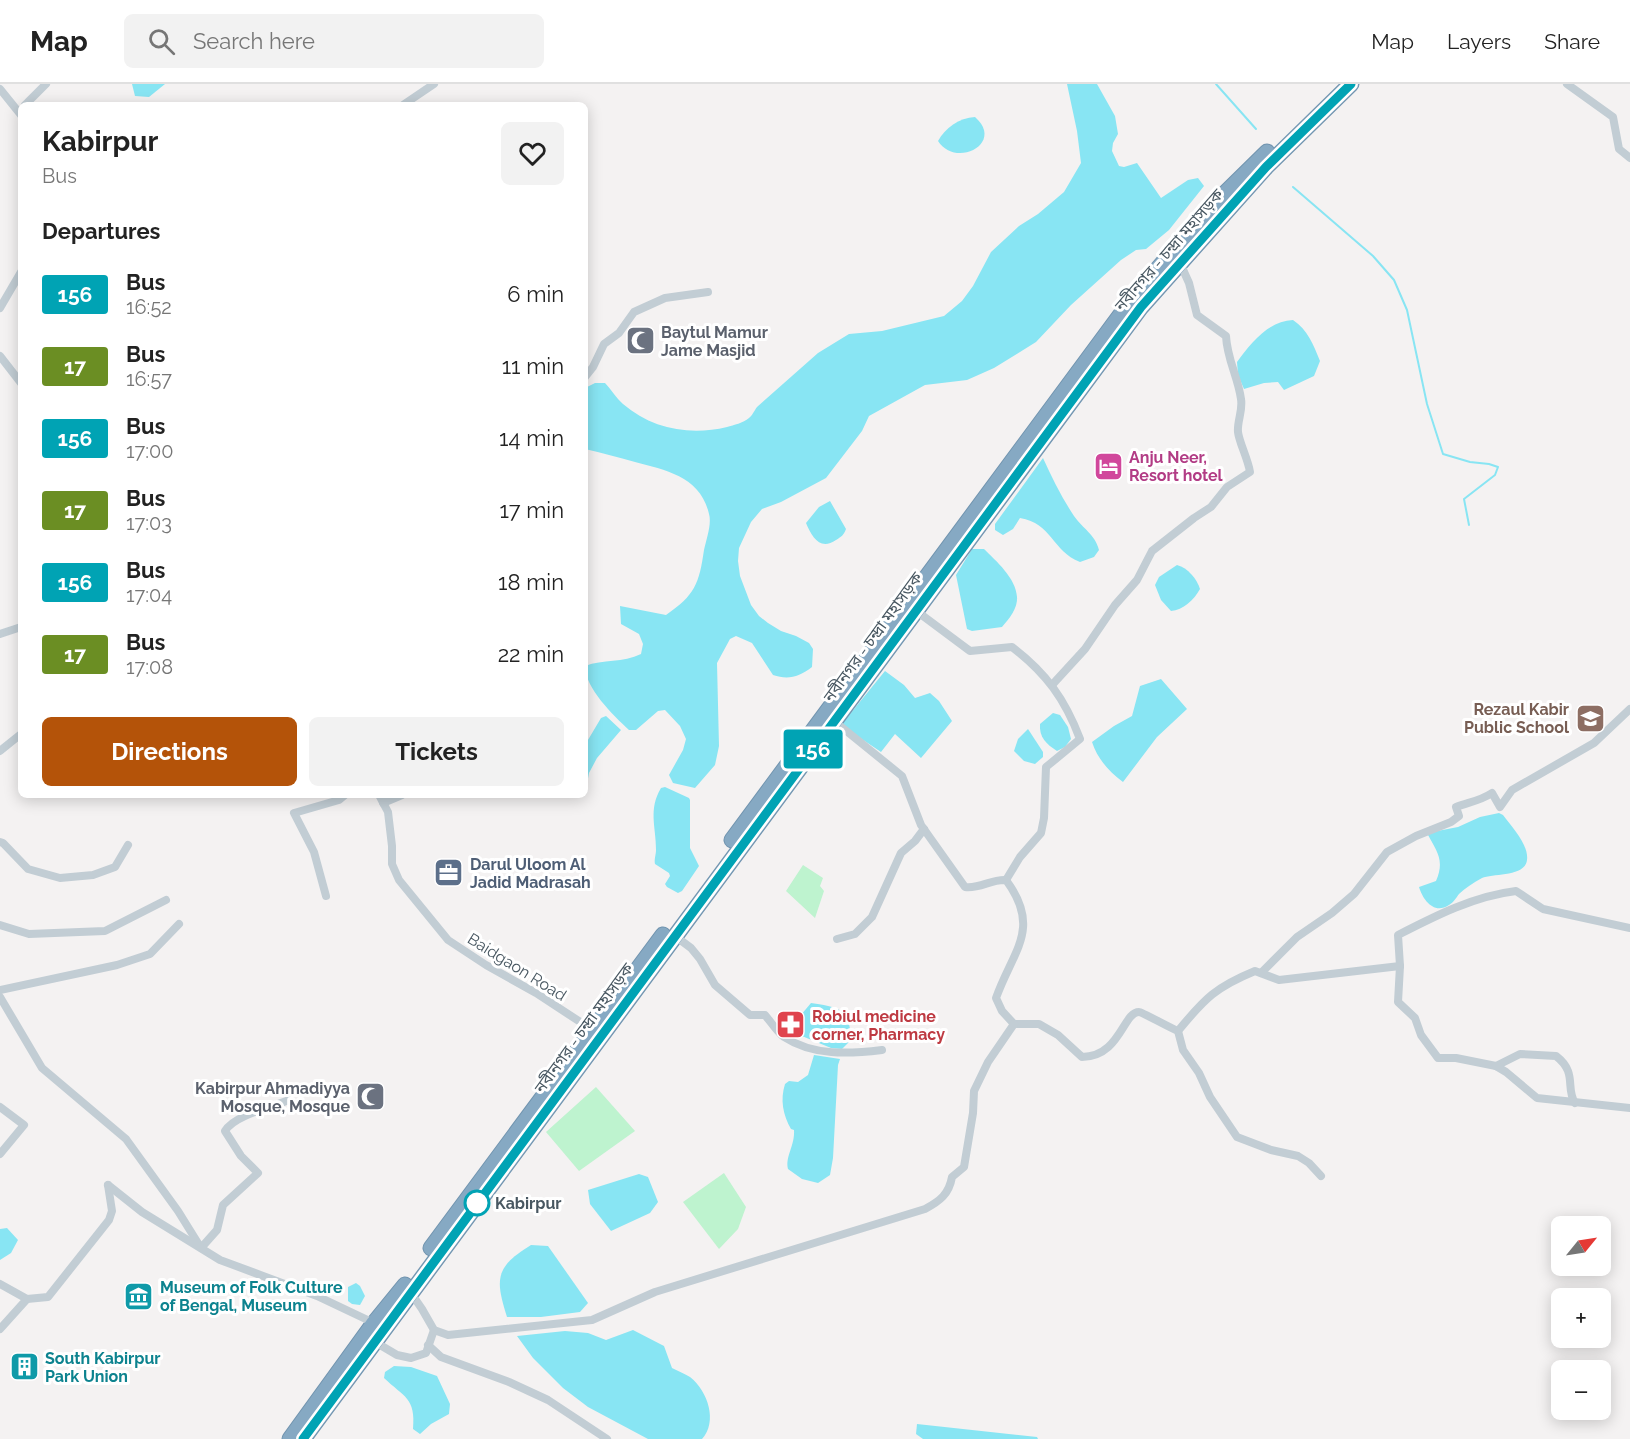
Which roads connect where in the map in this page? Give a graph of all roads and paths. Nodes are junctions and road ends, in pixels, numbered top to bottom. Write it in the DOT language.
graph roads {
  1 [pos="46,84"];
  2 [pos="434,84"];
  3 [pos="1335,84"];
  4 [pos="1351,84"];
  5 [pos="1567,84"];
  6 [pos="0,89"];
  7 [pos="29,102"];
  8 [pos="407,102"];
  9 [pos="18,107"];
  10 [pos="1630,158"];
  11 [pos="1180,262"];
  12 [pos="18,277"];
  13 [pos="708,292"];
  14 [pos="0,308"];
  15 [pos="0,356"];
  16 [pos="588,373"];
  17 [pos="18,379"];
  18 [pos="915,610"];
  19 [pos="18,628"];
  20 [pos="0,634"];
  21 [pos="1052,685"];
  22 [pos="1630,709"];
  23 [pos="834,721"];
  24 [pos="18,736"];
  25 [pos="0,751"];
  26 [pos="341,798"];
  27 [pos="380,798"];
  28 [pos="395,798"];
  29 [pos="383,803"];
  30 [pos="924,829"];
  31 [pos="0,842"];
  32 [pos="128,845"];
  33 [pos="1006,880"];
  34 [pos="326,896"];
  35 [pos="165,900"];
  36 [pos="179,924"];
  37 [pos="0,925"];
  38 [pos="1630,928"];
  39 [pos="675,936"];
  40 [pos="837,939"];
  41 [pos="1400,966"];
  42 [pos="1261,974"];
  43 [pos="0,990"];
  44 [pos="0,997"];
  45 [pos="1014,1024"];
  46 [pos="591,1029"];
  47 [pos="1178,1031"];
  48 [pos="882,1050"];
  49 [pos="1496,1066"];
  50 [pos="289,1101"];
  51 [pos="1575,1103"];
  52 [pos="0,1107"];
  53 [pos="1630,1108"];
  54 [pos="0,1154"];
  55 [pos="1321,1176"];
  56 [pos="201,1248"];
  57 [pos="0,1284"];
  58 [pos="411,1293"];
  59 [pos="27,1299"];
  60 [pos="374,1323"];
  61 [pos="0,1329"];
  62 [pos="434,1330"];
  63 [pos="375,1342"];
  64 [pos="428,1345"];
  65 [pos="290,1439"];
  66 [pos="303,1439"];
  67 [pos="607,1439"];
  1 -- 7 [label="street"];
  2 -- 8 [label="street"];
  3 -- 46 [label="highway, নবীনগর - চন্দ্রা মহাসড়ক"];
  4 -- 11 [label="highway, নবীনগর - চন্দ্রা মহাসড়ক"];
  5 -- 10 [label="street"];
  6 -- 9 [label="street"];
  11 -- 18 [label="highway, নবীনগর - চন্দ্রা মহাসড়ক"];
  11 -- 21 [label="street"];
  12 -- 14 [label="street"];
  13 -- 16 [label="street"];
  15 -- 17 [label="street"];
  18 -- 21 [label="street"];
  18 -- 23 [label="highway, নবীনগর - চন্দ্রা মহাসড়ক"];
  19 -- 20 [label="street"];
  21 -- 33 [label="street"];
  22 -- 42 [label="street"];
  23 -- 30 [label="street"];
  23 -- 39 [label="highway, নবীনগর - চন্দ্রা মহাসড়ক"];
  24 -- 25 [label="street"];
  26 -- 34 [label="street"];
  27 -- 29 [label="street, Baidgaon Road"];
  28 -- 29 [label="street"];
  29 -- 46 [label="street, Baidgaon Road"];
  30 -- 33 [label="street"];
  30 -- 40 [label="street"];
  31 -- 32 [label="street"];
  33 -- 45 [label="street"];
  35 -- 37 [label="street"];
  36 -- 43 [label="street"];
  38 -- 41 [label="street"];
  39 -- 48 [label="street"];
  39 -- 58 [label="highway, নবীনগর - চন্দ্রা মহাসড়ক"];
  41 -- 42 [label="street"];
  41 -- 49 [label="street"];
  42 -- 47 [label="street"];
  44 -- 56 [label="street"];
  45 -- 47 [label="street"];
  45 -- 62 [label="street"];
  46 -- 60 [label="highway, নবীনগর - চন্দ্রা মহাসড়ক"];
  47 -- 55 [label="street"];
  49 -- 51 [label="street"];
  49 -- 51 [label="street"];
  50 -- 56 [label="street"];
  51 -- 53 [label="street"];
  52 -- 54 [label="street"];
  56 -- 59 [label="street"];
  56 -- 60 [label="street"];
  57 -- 59 [label="street"];
  58 -- 62 [label="street"];
  58 -- 63 [label="highway, নবীনগর - চন্দ্রা মহাসড়ক"];
  59 -- 61 [label="street"];
  60 -- 65 [label="highway, নবীনগর - চন্দ্রা মহাসড়ক"];
  62 -- 64 [label="street"];
  63 -- 64 [label="street"];
  63 -- 66 [label="highway, নবীনগর - চন্দ্রা মহাসড়ক"];
  64 -- 67 [label="street"];
}
